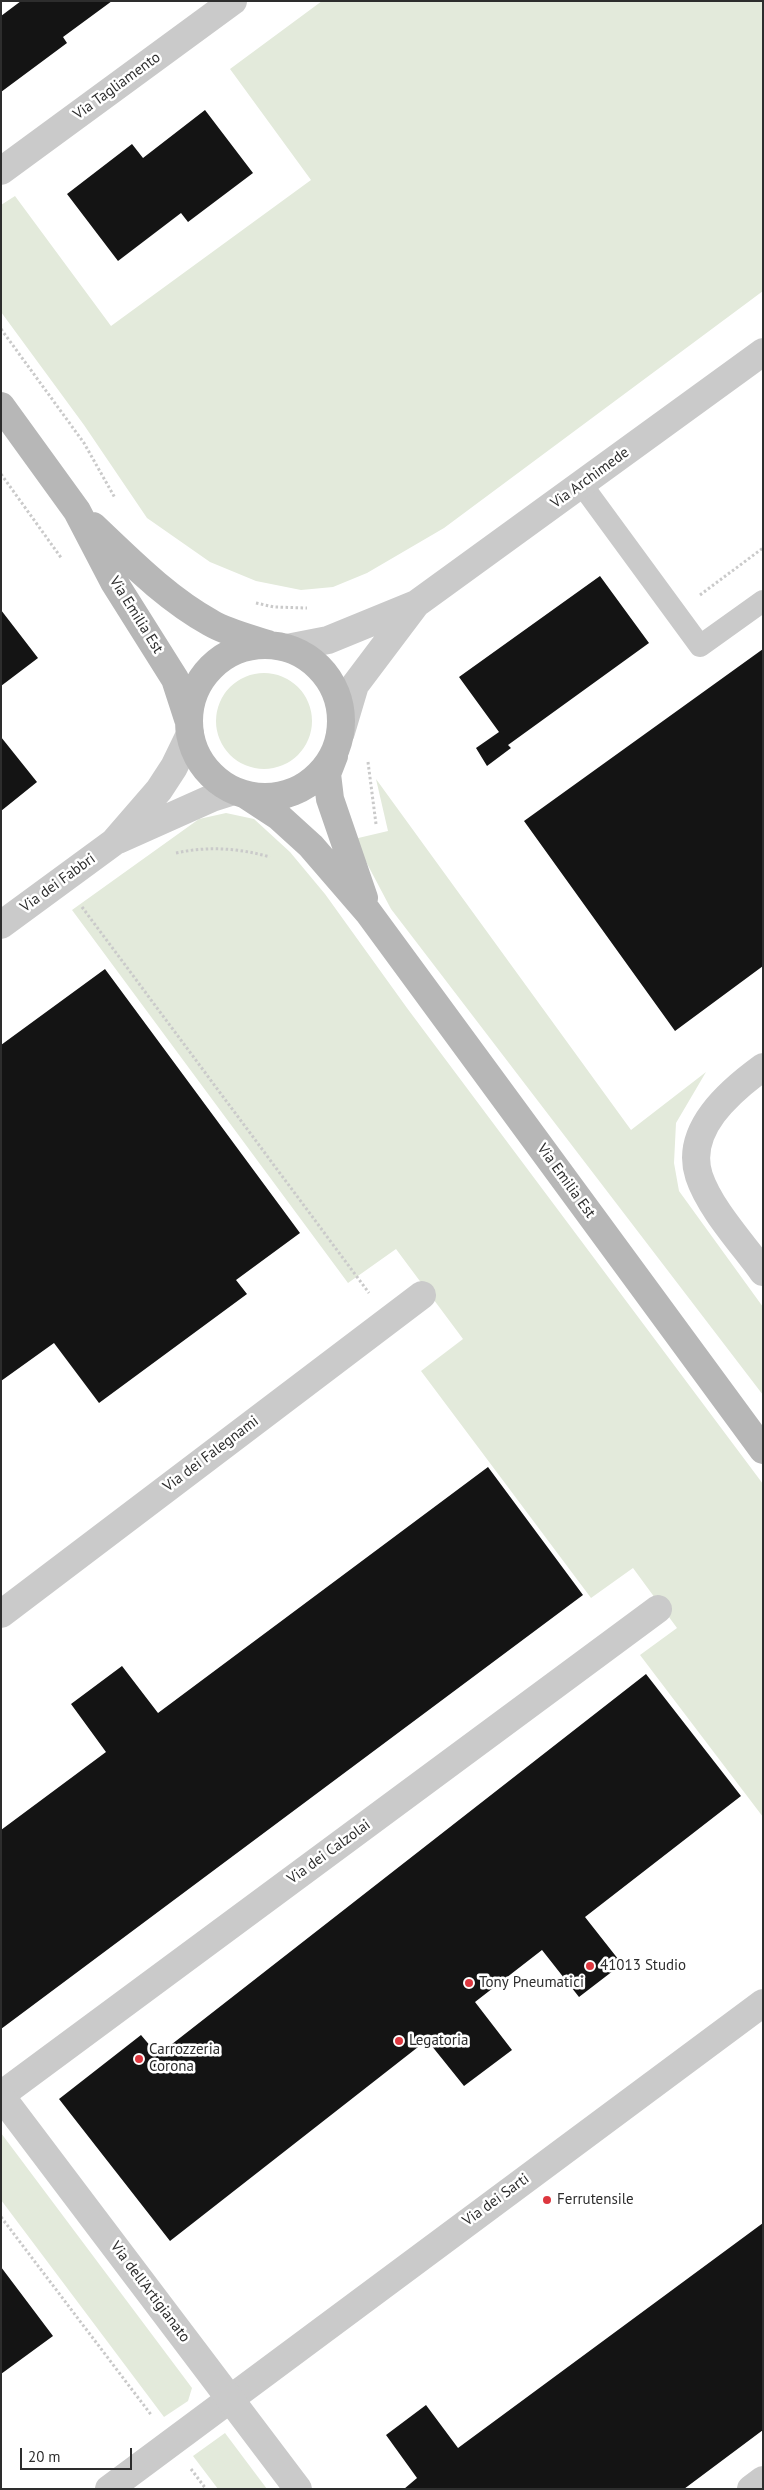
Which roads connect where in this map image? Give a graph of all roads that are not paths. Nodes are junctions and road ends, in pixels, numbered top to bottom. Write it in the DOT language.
graph roads {
  1 [pos="234,1"];
  2 [pos="1,171"];
  3 [pos="763,352"];
  4 [pos="1,406"];
  5 [pos="582,484"];
  6 [pos="77,511"];
  7 [pos="763,601"];
  8 [pos="416,604"];
  9 [pos="278,646"];
  10 [pos="189,727"];
  11 [pos="338,741"];
  12 [pos="240,793"];
  13 [pos="114,842"];
  14 [pos="368,912"];
  15 [pos="1,925"];
  16 [pos="763,1067"];
  17 [pos="763,1272"];
  18 [pos="422,1295"];
  19 [pos="763,1450"];
  20 [pos="658,1609"];
  21 [pos="1,1614"];
  22 [pos="763,2003"];
  23 [pos="1,2095"];
  24 [pos="230,2398"];
  25 [pos="763,2480"];
  26 [pos="110,2489"];
  27 [pos="298,2489"];
  28 [pos="751,2489"];
  1 -- 2 [label="street, Via Tagliamento"];
  3 -- 5 [label="street, Via Archimede"];
  4 -- 6 [label="main road, Via Emilia Est"];
  5 -- 7 [label="lane"];
  5 -- 8 [label="street, Via Archimede"];
  6 -- 9 [label="main road, Via Emilia Est"];
  6 -- 10 [label="main road, Via Emilia Est"];
  8 -- 9 [label="street, Via Archimede"];
  8 -- 11 [label="street, Via Archimede"];
  9 -- 10 [label="main road"];
  9 -- 11 [label="main road, Via Emilia Est"];
  10 -- 12 [label="main road, Via Emilia Est"];
  10 -- 13 [label="street, Via dei Fabbri"];
  11 -- 12 [label="main road"];
  11 -- 14 [label="main road, Via Emilia Est"];
  12 -- 13 [label="street, Via dei Fabbri"];
  12 -- 14 [label="main road, Via Emilia Est"];
  13 -- 15 [label="street, Via dei Fabbri"];
  14 -- 19 [label="main road, Via Emilia Est"];
  16 -- 17 [label="street"];
  18 -- 21 [label="street, Via dei Falegnami"];
  20 -- 23 [label="street, Via dei Calzolai"];
  22 -- 24 [label="street, Via dei Sarti"];
  23 -- 24 [label="street, Via dell'Artigianato"];
  24 -- 26 [label="street, Via dei Sarti"];
  24 -- 27 [label="street, Via dell'Artigianato"];
  25 -- 28 [label="street"];
}
